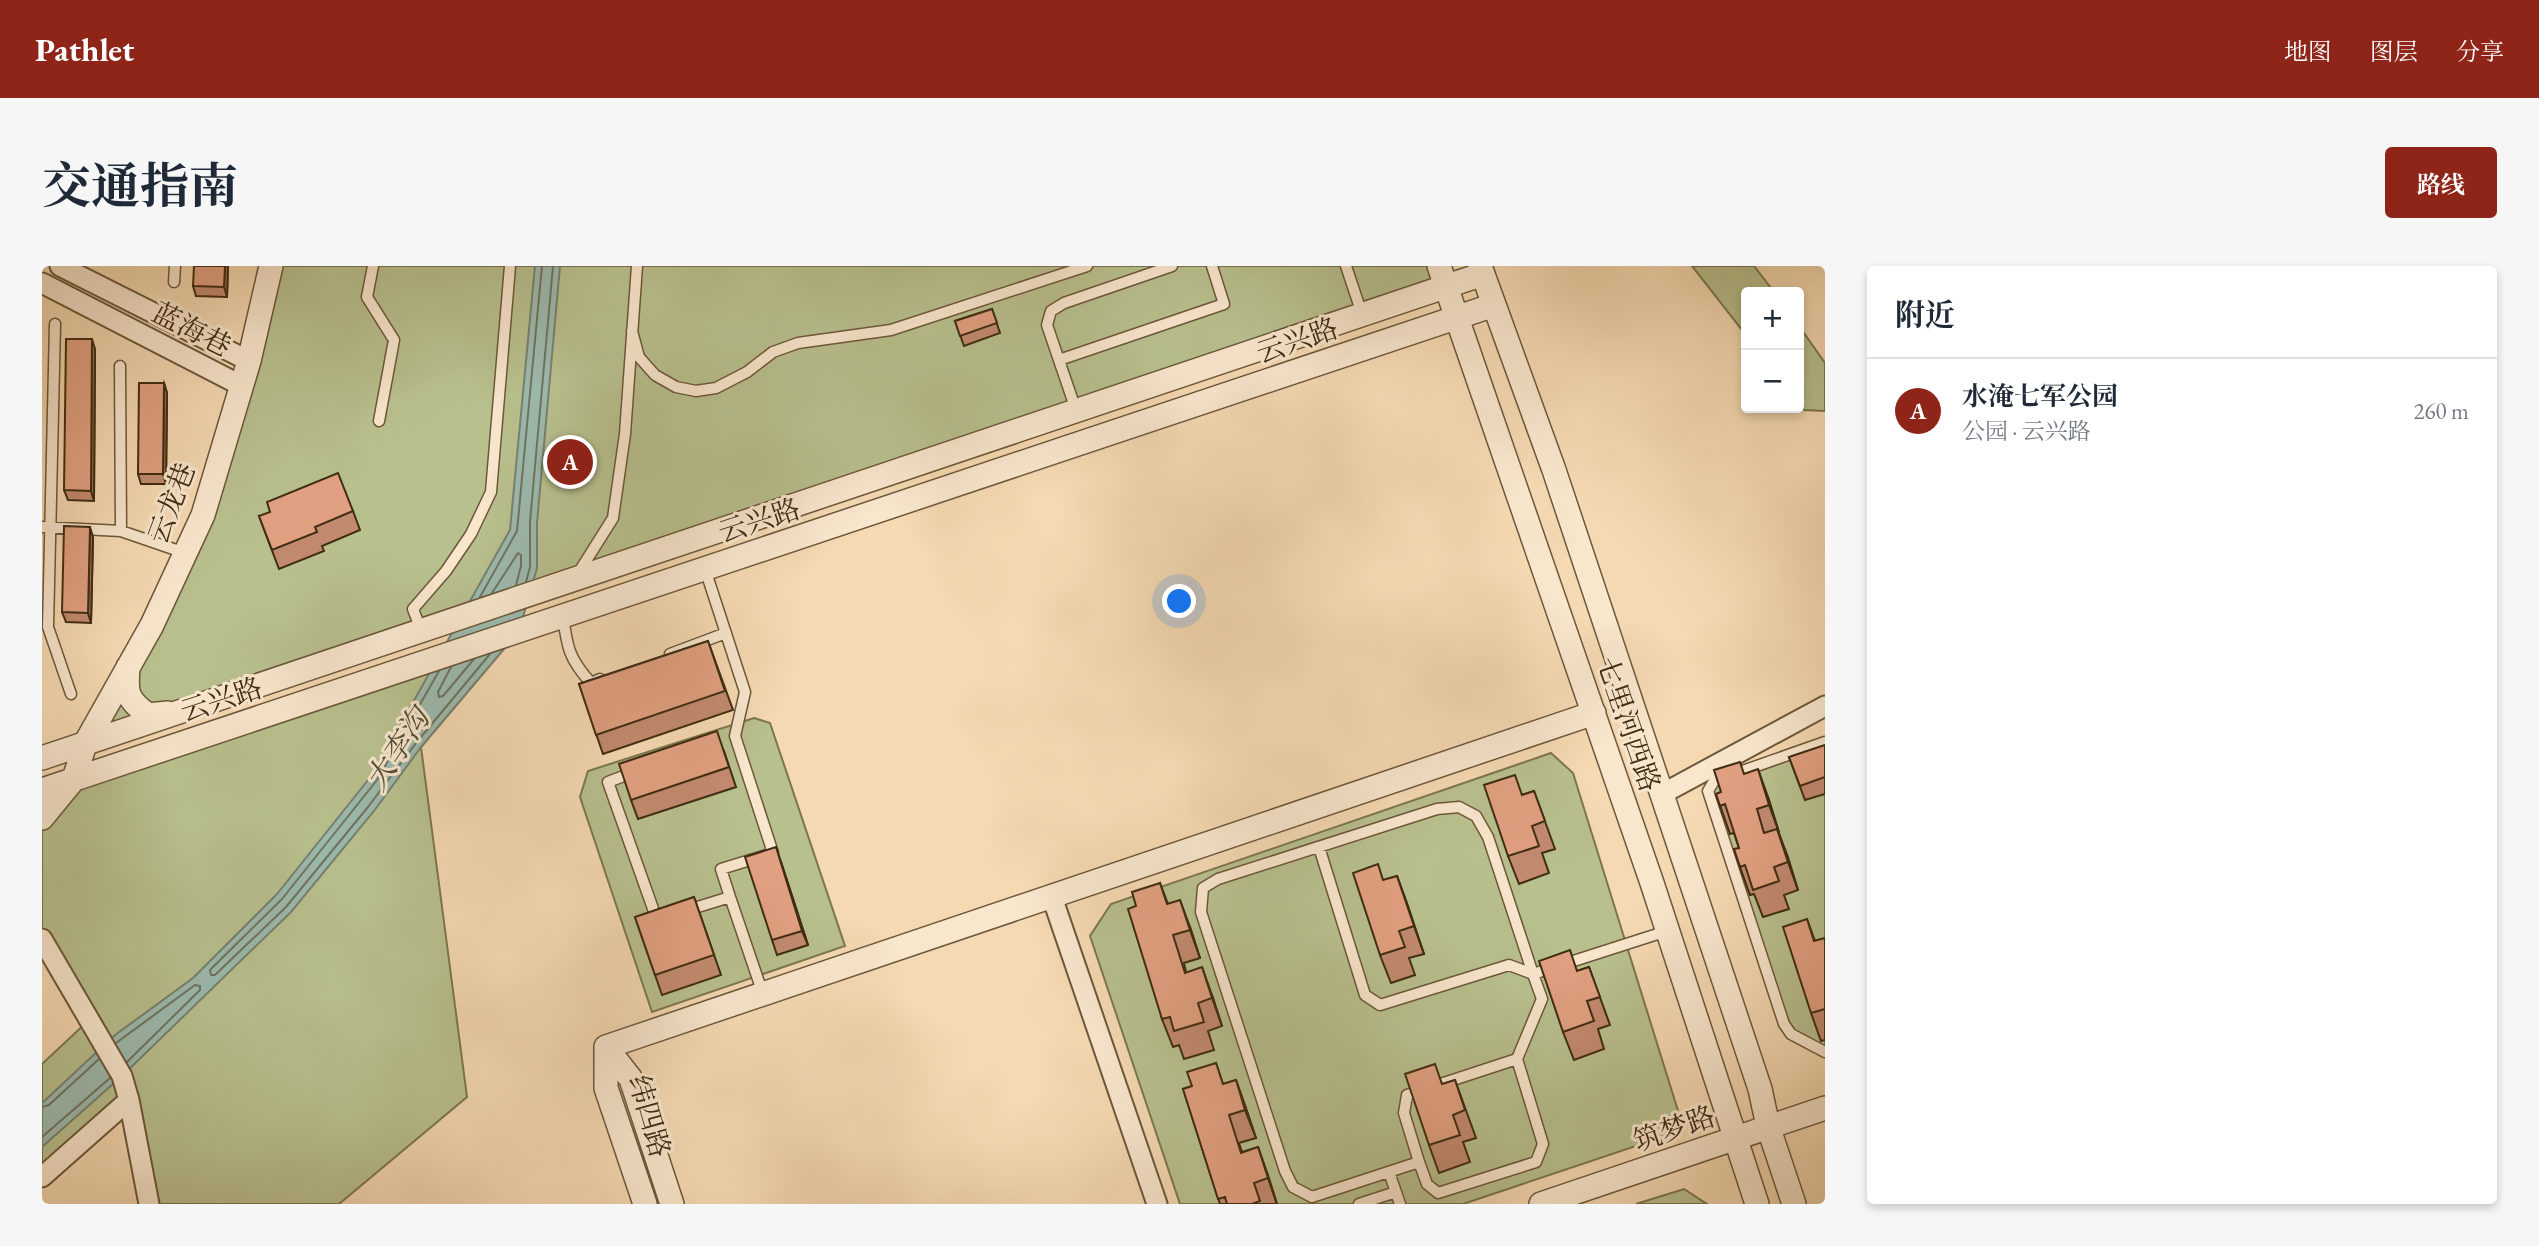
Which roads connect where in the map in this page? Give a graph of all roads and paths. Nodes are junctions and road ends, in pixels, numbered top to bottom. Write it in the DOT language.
graph roads {
  1 [pos="60,266"];
  2 [pos="175,266"];
  3 [pos="271,266"];
  4 [pos="373,266"];
  5 [pos="510,266"];
  6 [pos="637,266"];
  7 [pos="1087,266"];
  8 [pos="1172,266"];
  9 [pos="1212,266"];
  10 [pos="1346,266"];
  11 [pos="1481,270"];
  12 [pos="1443,276"];
  13 [pos="174,282"];
  14 [pos="42,283"];
  15 [pos="1494,306"];
  16 [pos="1362,314"];
  17 [pos="1458,318"];
  18 [pos="55,324"];
  19 [pos="632,331"];
  20 [pos="1059,360"];
  21 [pos="249,361"];
  22 [pos="120,366"];
  23 [pos="242,386"];
  24 [pos="1076,410"];
  25 [pos="379,421"];
  26 [pos="47,527"];
  27 [pos="121,531"];
  28 [pos="185,554"];
  29 [pos="705,569"];
  30 [pos="575,579"];
  31 [pos="553,620"];
  32 [pos="427,629"];
  33 [pos="726,633"];
  34 [pos="664,656"];
  35 [pos="128,667"];
  36 [pos="615,674"];
  37 [pos="71,694"];
  38 [pos="1825,706"];
  39 [pos="181,712"];
  40 [pos="1594,713"];
  41 [pos="1825,742"];
  42 [pos="85,744"];
  43 [pos="42,758"];
  44 [pos="643,769"];
  45 [pos="74,779"];
  46 [pos="42,790"];
  47 [pos="1662,794"];
  48 [pos="42,818"];
  49 [pos="1319,847"];
  50 [pos="730,897"];
  51 [pos="1052,897"];
  52 [pos="681,912"];
  53 [pos="668,916"];
  54 [pos="1668,930"];
  55 [pos="42,939"];
  56 [pos="1533,974"];
  57 [pos="763,994"];
  58 [pos="606,1047"];
  59 [pos="1825,1052"];
  60 [pos="1517,1059"];
  61 [pos="130,1100"];
  62 [pos="1825,1108"];
  63 [pos="1769,1126"];
  64 [pos="1737,1138"];
  65 [pos="1419,1162"];
  66 [pos="1389,1172"];
  67 [pos="42,1177"];
  68 [pos="1396,1192"];
  69 [pos="1583,1197"];
  70 [pos="149,1204"];
  71 [pos="645,1204"];
  72 [pos="672,1204"];
  73 [pos="1157,1204"];
  74 [pos="1359,1204"];
  75 [pos="1400,1204"];
  76 [pos="1541,1204"];
  77 [pos="1757,1204"];
  78 [pos="1794,1204"];
  1 -- 21 [label="street, 蓝海巷"];
  2 -- 13 [label="lane"];
  3 -- 21 [label="street, 云龙巷"];
  4 -- 25 [label="lane"];
  5 -- 32 [label="lane"];
  6 -- 19 [label="lane"];
  7 -- 19 [label="lane"];
  8 -- 20 [label="lane"];
  9 -- 20 [label="lane"];
  10 -- 16 [label="lane"];
  11 -- 12 [label="street, 云兴路"];
  11 -- 15 [label="street, 七里河西路"];
  12 -- 16 [label="street, 云兴路"];
  12 -- 17 [label="street, 七里河西路"];
  14 -- 23 [label="street, 蓝海巷"];
  15 -- 17 [label="street, 云兴路"];
  15 -- 47 [label="street, 七里河西路"];
  16 -- 24 [label="street, 云兴路"];
  17 -- 29 [label="street, 云兴路"];
  17 -- 40 [label="street, 七里河西路"];
  18 -- 26 [label="lane"];
  19 -- 30 [label="lane"];
  20 -- 24 [label="lane"];
  21 -- 23 [label="street, 云龙巷"];
  22 -- 27 [label="lane"];
  23 -- 28 [label="street, 云龙巷"];
  24 -- 30 [label="street, 云兴路"];
  26 -- 27 [label="lane"];
  26 -- 37 [label="lane"];
  27 -- 28 [label="lane"];
  28 -- 35 [label="street, 云龙巷"];
  29 -- 31 [label="street, 云兴路"];
  29 -- 33 [label="lane"];
  30 -- 32 [label="street, 云兴路"];
  31 -- 36 [label="lane"];
  31 -- 45 [label="street, 云兴路"];
  32 -- 39 [label="street, 云兴路"];
  33 -- 34 [label="lane"];
  33 -- 50 [label="lane"];
  35 -- 39 [label="street"];
  35 -- 42 [label="street, 云龙巷"];
  38 -- 47 [label="street"];
  39 -- 42 [label="street, 云兴路"];
  40 -- 51 [label="street"];
  40 -- 54 [label="street, 七里河西路"];
  41 -- 59 [label="lane"];
  42 -- 43 [label="street, 云兴路"];
  42 -- 45 [label="street, 云龙巷"];
  44 -- 53 [label="lane"];
  45 -- 46 [label="street, 云兴路"];
  45 -- 48 [label="street"];
  47 -- 63 [label="street, 七里河西路"];
  49 -- 56 [label="lane"];
  49 -- 56 [label="lane"];
  49 -- 66 [label="lane"];
  50 -- 52 [label="lane"];
  50 -- 57 [label="lane"];
  51 -- 57 [label="street"];
  51 -- 73 [label="street"];
  54 -- 56 [label="lane"];
  54 -- 64 [label="street, 七里河西路"];
  55 -- 61 [label="street"];
  56 -- 60 [label="lane"];
  57 -- 58 [label="street"];
  58 -- 71 [label="street, 纬四路"];
  58 -- 72 [label="street, 纬四路"];
  60 -- 65 [label="lane"];
  60 -- 65 [label="lane"];
  61 -- 67 [label="street"];
  61 -- 70 [label="street"];
  62 -- 63 [label="street, 筑梦路"];
  63 -- 64 [label="street, 筑梦路"];
  63 -- 78 [label="street, 七里河西路"];
  64 -- 69 [label="street, 筑梦路"];
  64 -- 77 [label="street, 七里河西路"];
  65 -- 66 [label="lane"];
  66 -- 68 [label="lane"];
  68 -- 74 [label="lane"];
  68 -- 75 [label="lane"];
  69 -- 76 [label="street, 筑梦路"];
}
